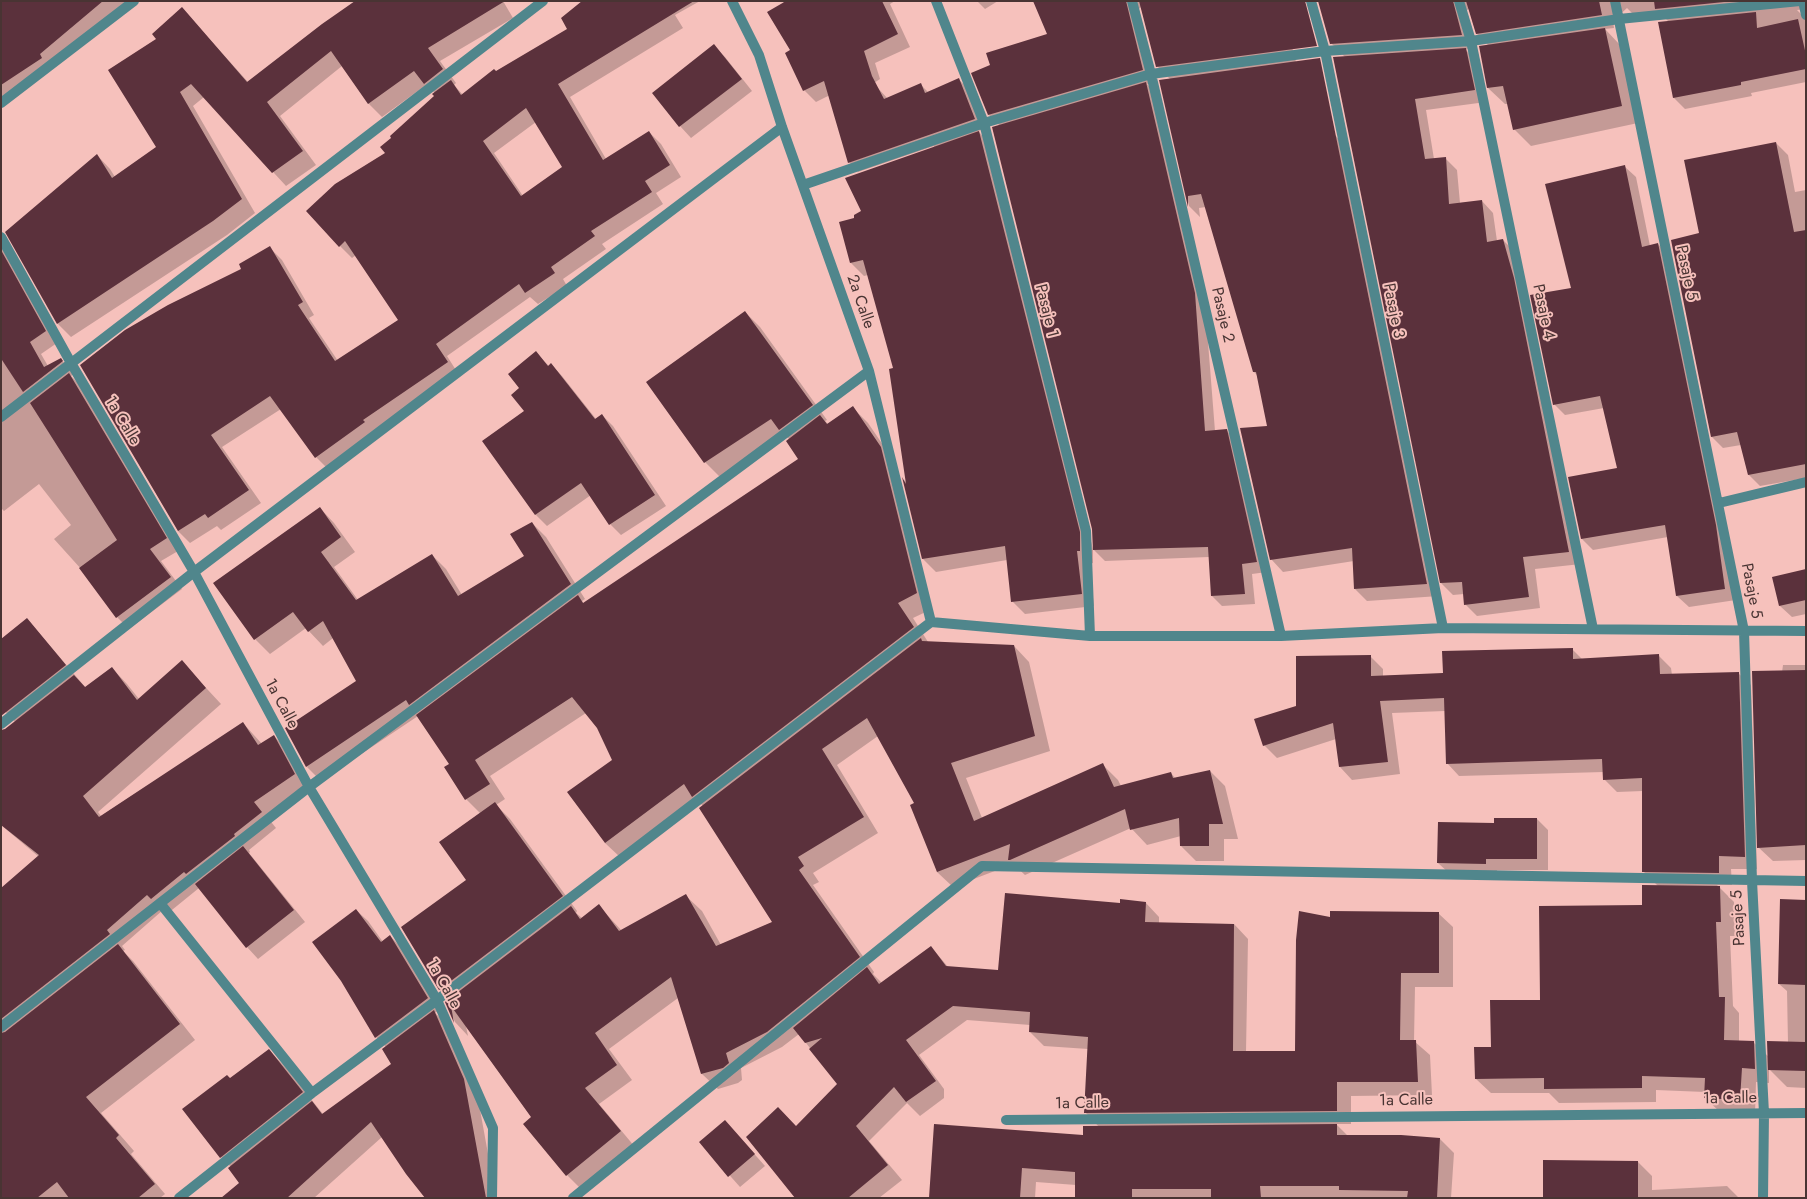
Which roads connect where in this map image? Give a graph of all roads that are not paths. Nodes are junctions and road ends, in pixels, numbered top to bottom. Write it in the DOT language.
graph roads {
  1 [pos="134,1"];
  2 [pos="543,1"];
  3 [pos="732,1"];
  4 [pos="936,1"];
  5 [pos="1132,1"];
  6 [pos="1311,1"];
  7 [pos="1459,1"];
  8 [pos="1615,1"];
  9 [pos="1802,1"];
  10 [pos="1806,16"];
  11 [pos="1618,19"];
  12 [pos="1471,41"];
  13 [pos="1325,51"];
  14 [pos="1151,74"];
  15 [pos="1,103"];
  16 [pos="984,123"];
  17 [pos="782,127"];
  18 [pos="803,185"];
  19 [pos="1,237"];
  20 [pos="71,363"];
  21 [pos="869,371"];
  22 [pos="1,417"];
  23 [pos="1806,482"];
  24 [pos="1719,503"];
  25 [pos="194,572"];
  26 [pos="931,622"];
  27 [pos="1443,628"];
  28 [pos="1593,629"];
  29 [pos="1744,630"];
  30 [pos="1806,631"];
  31 [pos="1090,636"];
  32 [pos="1281,636"];
  33 [pos="1,724"];
  34 [pos="308,787"];
  35 [pos="1752,881"];
  36 [pos="1806,881"];
  37 [pos="160,903"];
  38 [pos="437,1000"];
  39 [pos="1,1027"];
  40 [pos="312,1093"];
  41 [pos="1764,1113"];
  42 [pos="1806,1113"];
  43 [pos="1006,1120"];
  44 [pos="179,1198"];
  45 [pos="492,1198"];
  46 [pos="573,1198"];
  47 [pos="1762,1198"];
  1 -- 15 [label="street"];
  2 -- 20 [label="street"];
  3 -- 17 [label="street, 2a Calle"];
  4 -- 16 [label="street, Pasaje 1"];
  5 -- 14 [label="street, Pasaje 2"];
  6 -- 13 [label="street, Pasaje 3"];
  7 -- 12 [label="street, Pasaje 4"];
  8 -- 11 [label="street, Pasaje 5"];
  9 -- 10 [label="street"];
  9 -- 11 [label="street"];
  11 -- 12 [label="street"];
  11 -- 24 [label="street, Pasaje 5"];
  12 -- 13 [label="street"];
  12 -- 28 [label="street, Pasaje 4"];
  13 -- 14 [label="street"];
  13 -- 27 [label="street, Pasaje 3"];
  14 -- 16 [label="street"];
  14 -- 32 [label="street, Pasaje 2"];
  16 -- 18 [label="street"];
  16 -- 31 [label="street, Pasaje 1"];
  17 -- 18 [label="street, 2a Calle"];
  17 -- 25 [label="street"];
  18 -- 21 [label="street, 2a Calle"];
  19 -- 20 [label="street, 1a Calle"];
  20 -- 22 [label="street"];
  20 -- 25 [label="street, 1a Calle"];
  21 -- 26 [label="street, 2a Calle"];
  21 -- 34 [label="street"];
  23 -- 24 [label="street"];
  24 -- 29 [label="street, Pasaje 5"];
  25 -- 33 [label="street"];
  25 -- 34 [label="street, 1a Calle"];
  26 -- 31 [label="street"];
  26 -- 38 [label="street"];
  27 -- 28 [label="street"];
  27 -- 32 [label="street"];
  28 -- 29 [label="street"];
  29 -- 30 [label="street"];
  29 -- 35 [label="street, Pasaje 5"];
  31 -- 32 [label="street"];
  34 -- 37 [label="street"];
  34 -- 38 [label="street, 1a Calle"];
  35 -- 36 [label="street"];
  35 -- 41 [label="street, Pasaje 5"];
  35 -- 46 [label="street"];
  37 -- 39 [label="street"];
  37 -- 40 [label="street"];
  38 -- 40 [label="street"];
  38 -- 45 [label="street, 1a Calle"];
  40 -- 44 [label="street"];
  41 -- 42 [label="street, 1a Calle"];
  41 -- 43 [label="street, 1a Calle"];
  41 -- 47 [label="street, Pasaje 5"];
}
